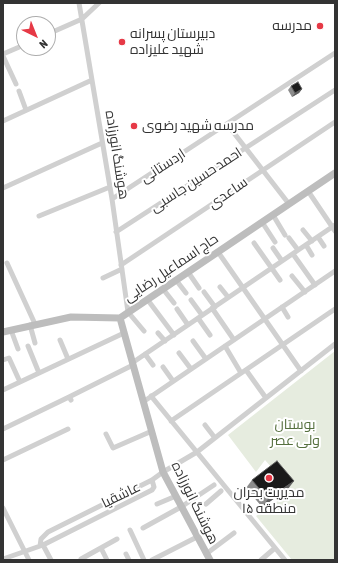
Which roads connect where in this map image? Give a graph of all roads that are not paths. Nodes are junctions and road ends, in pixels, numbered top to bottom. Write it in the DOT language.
graph roads {
  1 [pos="79,3"];
  2 [pos="99,3"];
  3 [pos="82,19"];
  4 [pos="56,30"];
  5 [pos="16,49"];
  6 [pos="335,53"];
  7 [pos="3,55"];
  8 [pos="92,80"];
  9 [pos="16,84"];
  10 [pos="335,90"];
  11 [pos="19,91"];
  12 [pos="26,110"];
  13 [pos="3,121"];
  14 [pos="335,122"];
  15 [pos="227,124"];
  16 [pos="102,143"];
  17 [pos="246,148"];
  18 [pos="263,170"];
  19 [pos="335,173"];
  20 [pos="110,186"];
  21 [pos="3,188"];
  22 [pos="308,191"];
  23 [pos="112,199"];
  24 [pos="289,204"];
  25 [pos="273,215"];
  26 [pos="40,216"];
  27 [pos="262,222"];
  28 [pos="334,227"];
  29 [pos="303,230"];
  30 [pos="116,232"];
  31 [pos="318,237"];
  32 [pos="312,241"];
  33 [pos="275,242"];
  34 [pos="254,243"];
  35 [pos="306,245"];
  36 [pos="324,246"];
  37 [pos="272,248"];
  38 [pos="298,250"];
  39 [pos="218,252"];
  40 [pos="293,254"];
  41 [pos="312,254"];
  42 [pos="282,261"];
  43 [pos="8,263"];
  44 [pos="122,267"];
  45 [pos="271,268"];
  46 [pos="335,271"];
  47 [pos="188,272"];
  48 [pos="292,276"];
  49 [pos="103,278"];
  50 [pos="176,280"];
  51 [pos="280,280"];
  52 [pos="314,285"];
  53 [pos="220,287"];
  54 [pos="199,288"];
  55 [pos="243,288"];
  56 [pos="163,289"];
  57 [pos="204,292"];
  58 [pos="305,292"];
  59 [pos="186,293"];
  60 [pos="228,298"];
  61 [pos="147,299"];
  62 [pos="191,300"];
  63 [pos="174,303"];
  64 [pos="282,307"];
  65 [pos="213,308"];
  66 [pos="177,309"];
  67 [pos="335,309"];
  68 [pos="128,312"];
  69 [pos="200,316"];
  70 [pos="288,317"];
  71 [pos="120,318"];
  72 [pos="264,319"];
  73 [pos="33,325"];
  74 [pos="188,325"];
  75 [pos="11,330"];
  76 [pos="144,331"];
  77 [pos="3,332"];
  78 [pos="124,333"];
  79 [pos="158,333"];
  80 [pos="174,335"];
  81 [pos="210,335"];
  82 [pos="60,340"];
  83 [pos="234,340"];
  84 [pos="165,341"];
  85 [pos="193,341"];
  86 [pos="35,343"];
  87 [pos="335,344"];
  88 [pos="282,345"];
  89 [pos="28,346"];
  90 [pos="225,346"];
  91 [pos="18,349"];
  92 [pos="179,353"];
  93 [pos="145,354"];
  94 [pos="68,359"];
  95 [pos="206,359"];
  96 [pos="3,360"];
  97 [pos="132,364"];
  98 [pos="153,365"];
  99 [pos="163,367"];
  100 [pos="191,369"];
  101 [pos="244,371"];
  102 [pos="301,371"];
  103 [pos="39,373"];
  104 [pos="173,381"];
  105 [pos="20,382"];
  106 [pos="3,390"];
  107 [pos="151,396"];
  108 [pos="266,398"];
  109 [pos="143,402"];
  110 [pos="171,421"];
  111 [pos="205,425"];
  112 [pos="3,429"];
  113 [pos="68,429"];
  114 [pos="152,431"];
  115 [pos="106,434"];
  116 [pos="215,438"];
  117 [pos="197,452"];
  118 [pos="3,460"];
  119 [pos="163,472"];
  120 [pos="152,480"];
  121 [pos="214,485"];
  122 [pos="209,489"];
  123 [pos="221,491"];
  124 [pos="176,496"];
  125 [pos="215,496"];
  126 [pos="157,504"];
  127 [pos="206,504"];
  128 [pos="181,507"];
  129 [pos="3,510"];
  130 [pos="144,528"];
  131 [pos="130,530"];
  132 [pos="234,533"];
  133 [pos="197,538"];
  134 [pos="117,539"];
  135 [pos="41,546"];
  136 [pos="102,548"];
  137 [pos="275,548"];
  138 [pos="24,551"];
  139 [pos="126,554"];
  140 [pos="160,558"];
  141 [pos="207,558"];
  142 [pos="3,559"];
  143 [pos="81,559"];
  144 [pos="29,560"];
  145 [pos="51,560"];
  146 [pos="107,560"];
  147 [pos="129,560"];
  148 [pos="144,560"];
  149 [pos="152,560"];
  150 [pos="261,560"];
  151 [pos="285,560"];
  1 -- 3 [label="street, هوشنگ انورزاده"];
  2 -- 3 [label="street"];
  3 -- 4 [label="street"];
  3 -- 8 [label="street, هوشنگ انورزاده"];
  5 -- 7 [label="street"];
  6 -- 15 [label="street, اردستانی"];
  7 -- 9 [label="street"];
  8 -- 12 [label="street"];
  8 -- 16 [label="street, هوشنگ انورزاده"];
  10 -- 17 [label="street, احمد حسین جاسبی"];
  11 -- 12 [label="street"];
  12 -- 13 [label="street"];
  14 -- 18 [label="street, ساعدی"];
  15 -- 17 [label="street"];
  15 -- 23 [label="street, اردستانی"];
  16 -- 20 [label="street, هوشنگ انورزاده"];
  16 -- 21 [label="street"];
  17 -- 18 [label="street"];
  17 -- 30 [label="street, احمد حسین جاسبی"];
  18 -- 24 [label="street"];
  18 -- 44 [label="street, ساعدی"];
  19 -- 22 [label="main road, حاج اسماعیل رضایی"];
  20 -- 23 [label="street, هوشنگ انورزاده"];
  20 -- 26 [label="street"];
  22 -- 24 [label="main road, حاج اسماعیل رضایی"];
  22 -- 28 [label="street"];
  23 -- 30 [label="street, هوشنگ انورزاده"];
  24 -- 25 [label="main road, حاج اسماعیل رضایی"];
  25 -- 27 [label="main road, حاج اسماعیل رضایی"];
  25 -- 38 [label="street"];
  27 -- 33 [label="street"];
  27 -- 39 [label="main road, حاج اسماعیل رضایی"];
  28 -- 31 [label="street"];
  29 -- 32 [label="street"];
  30 -- 44 [label="street, هوشنگ انورزاده"];
  31 -- 32 [label="street"];
  31 -- 36 [label="street"];
  32 -- 35 [label="street"];
  34 -- 45 [label="street"];
  35 -- 38 [label="street"];
  35 -- 41 [label="street"];
  37 -- 42 [label="street"];
  38 -- 40 [label="street"];
  39 -- 47 [label="main road, حاج اسماعیل رضایی"];
  39 -- 55 [label="street"];
  40 -- 42 [label="street"];
  40 -- 52 [label="street"];
  42 -- 45 [label="street"];
  43 -- 73 [label="street"];
  44 -- 49 [label="street, ساعدی"];
  44 -- 68 [label="street, هوشنگ انورزاده"];
  45 -- 51 [label="street"];
  45 -- 55 [label="street"];
  46 -- 52 [label="street"];
  47 -- 50 [label="main road, حاج اسماعیل رضایی"];
  47 -- 54 [label="street"];
  48 -- 58 [label="street"];
  50 -- 56 [label="main road, حاج اسماعیل رضایی"];
  50 -- 59 [label="street"];
  52 -- 58 [label="street"];
  53 -- 60 [label="street"];
  55 -- 60 [label="street"];
  55 -- 72 [label="street"];
  56 -- 61 [label="main road, حاج اسماعیل رضایی"];
  56 -- 63 [label="street"];
  57 -- 65 [label="street"];
  58 -- 64 [label="street"];
  60 -- 65 [label="street"];
  61 -- 68 [label="main road, حاج اسماعیل رضایی"];
  61 -- 80 [label="street"];
  62 -- 69 [label="street"];
  64 -- 70 [label="street"];
  64 -- 72 [label="street"];
  65 -- 69 [label="street"];
  65 -- 83 [label="street"];
  66 -- 74 [label="street"];
  67 -- 88 [label="street"];
  68 -- 71 [label="main road, حاج اسماعیل رضایی"];
  68 -- 76 [label="street"];
  69 -- 74 [label="street"];
  69 -- 81 [label="street"];
  71 -- 73 [label="main road, حاج اسماعیل رضایی"];
  71 -- 78 [label="main road, هوشنگ انورزاده"];
  72 -- 83 [label="street"];
  72 -- 88 [label="street"];
  73 -- 75 [label="main road, حاج اسماعیل رضایی"];
  73 -- 86 [label="street"];
  74 -- 80 [label="street"];
  75 -- 77 [label="main road, حاج اسماعیل رضایی"];
  75 -- 91 [label="street"];
  78 -- 94 [label="street"];
  78 -- 97 [label="main road, هوشنگ انورزاده"];
  79 -- 84 [label="street"];
  80 -- 84 [label="street"];
  82 -- 94 [label="street"];
  83 -- 90 [label="street"];
  84 -- 93 [label="street"];
  85 -- 95 [label="street"];
  87 -- 102 [label="street"];
  88 -- 101 [label="street"];
  88 -- 102 [label="street"];
  89 -- 103 [label="street"];
  90 -- 95 [label="street"];
  90 -- 101 [label="street"];
  92 -- 100 [label="street"];
  93 -- 97 [label="street"];
  93 -- 98 [label="street"];
  94 -- 103 [label="street"];
  95 -- 100 [label="street"];
  96 -- 105 [label="street"];
  97 -- 109 [label="main road, هوشنگ انورزاده"];
  97 -- 112 [label="street"];
  99 -- 104 [label="street"];
  100 -- 104 [label="street"];
  101 -- 108 [label="street"];
  101 -- 110 [label="street"];
  102 -- 108 [label="street"];
  103 -- 105 [label="street"];
  104 -- 107 [label="street"];
  105 -- 106 [label="street"];
  107 -- 109 [label="street"];
  107 -- 110 [label="street"];
  108 -- 116 [label="street"];
  109 -- 114 [label="main road, هوشنگ انورزاده"];
  110 -- 117 [label="street"];
  111 -- 116 [label="street"];
  113 -- 118 [label="street"];
  114 -- 115 [label="street"];
  114 -- 119 [label="main road, هوشنگ انورزاده"];
  116 -- 117 [label="street"];
  117 -- 119 [label="street"];
  117 -- 137 [label="street"];
  119 -- 120 [label="street"];
  119 -- 124 [label="main road, هوشنگ انورزاده"];
  120 -- 135 [label="street, عاشقیا"];
  120 -- 135 [label="street, عاشقیا"];
  121 -- 122 [label="street"];
  122 -- 125 [label="street"];
  122 -- 128 [label="street"];
  123 -- 125 [label="street"];
  124 -- 126 [label="street"];
  124 -- 128 [label="main road, هوشنگ انورزاده"];
  125 -- 127 [label="street"];
  128 -- 130 [label="street"];
  128 -- 133 [label="main road, هوشنگ انورزاده"];
  129 -- 138 [label="street"];
  131 -- 148 [label="street"];
  132 -- 141 [label="street"];
  133 -- 140 [label="street"];
  133 -- 141 [label="main road, هوشنگ انورزاده"];
  134 -- 136 [label="street"];
  135 -- 138 [label="street, عاشقیا"];
  135 -- 145 [label="street"];
  136 -- 143 [label="street"];
  136 -- 146 [label="street"];
  137 -- 150 [label="street"];
  137 -- 151 [label="street"];
  138 -- 142 [label="street, عاشقیا"];
  138 -- 144 [label="street"];
  139 -- 147 [label="street"];
  140 -- 149 [label="street"];
}
